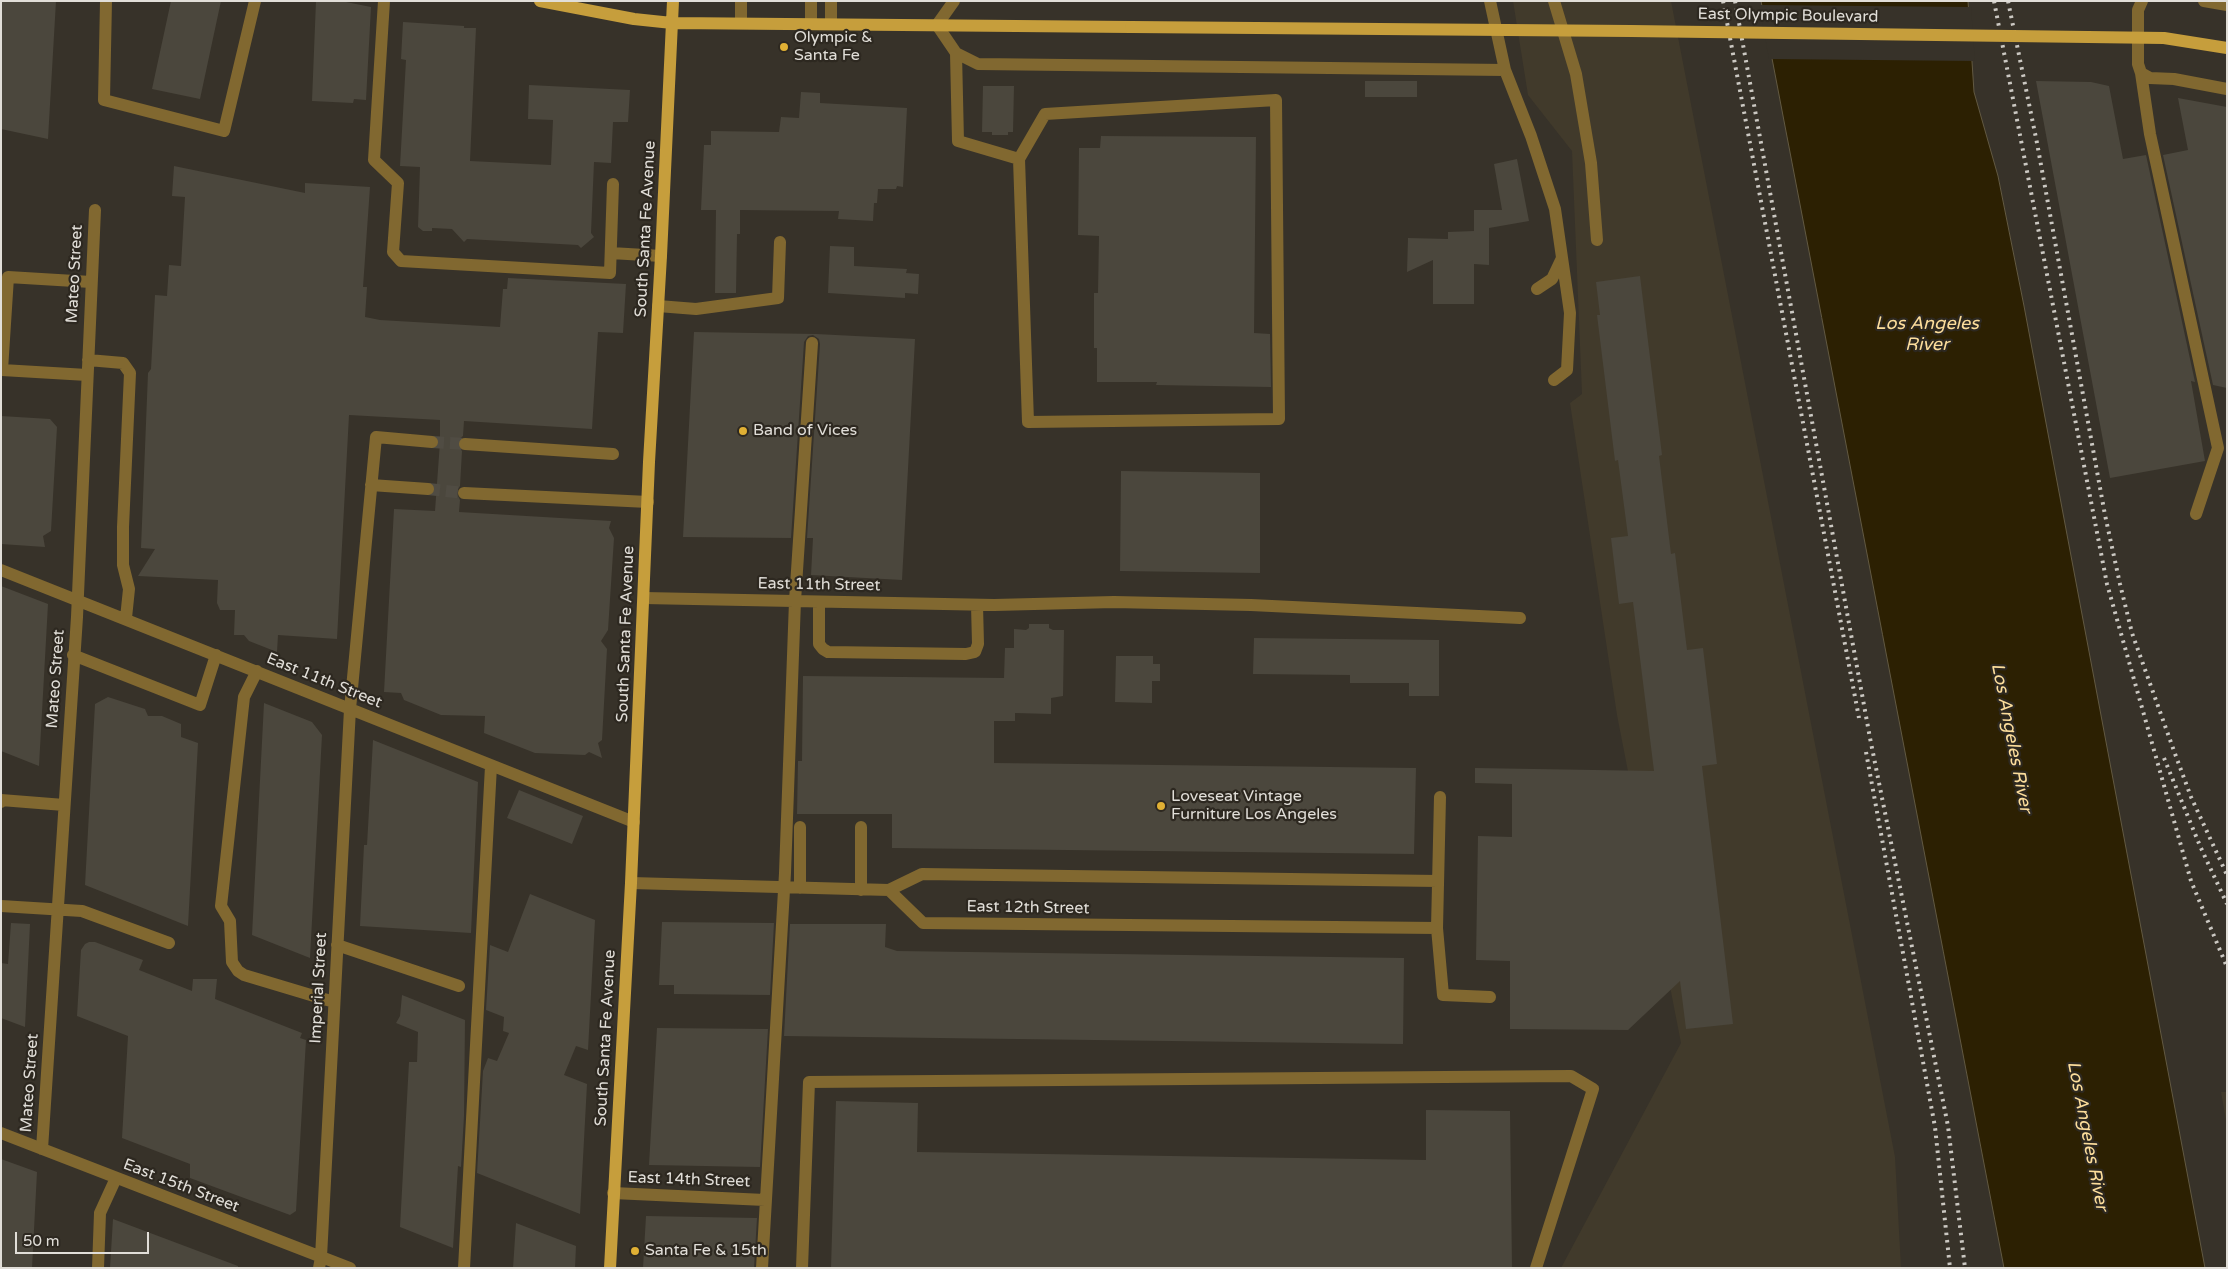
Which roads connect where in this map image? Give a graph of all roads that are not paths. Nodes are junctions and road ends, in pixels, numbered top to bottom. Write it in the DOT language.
graph roads {
  1 [pos="106,1"];
  2 [pos="255,1"];
  3 [pos="384,1"];
  4 [pos="673,1"];
  5 [pos="741,1"];
  6 [pos="812,1"];
  7 [pos="831,1"];
  8 [pos="954,1"];
  9 [pos="1490,1"];
  10 [pos="1554,1"];
  11 [pos="2142,1"];
  12 [pos="2204,1"];
  13 [pos="546,2"];
  14 [pos="2227,5"];
  15 [pos="672,23"];
  16 [pos="741,23"];
  17 [pos="811,24"];
  18 [pos="831,24"];
  19 [pos="936,26"];
  20 [pos="2227,48"];
  21 [pos="956,52"];
  22 [pos="1505,70"];
  23 [pos="2141,73"];
  24 [pos="2227,89"];
  25 [pos="1019,159"];
  26 [pos="613,184"];
  27 [pos="95,210"];
  28 [pos="1597,240"];
  29 [pos="780,242"];
  30 [pos="610,253"];
  31 [pos="661,256"];
  32 [pos="1562,258"];
  33 [pos="92,282"];
  34 [pos="1537,289"];
  35 [pos="658,306"];
  36 [pos="812,342"];
  37 [pos="88,360"];
  38 [pos="87,375"];
  39 [pos="1554,380"];
  40 [pos="432,442"];
  41 [pos="465,444"];
  42 [pos="613,454"];
  43 [pos="371,485"];
  44 [pos="428,489"];
  45 [pos="464,492"];
  46 [pos="648,502"];
  47 [pos="2196,514"];
  48 [pos="1,570"];
  49 [pos="77,598"];
  50 [pos="644,598"];
  51 [pos="796,601"];
  52 [pos="819,602"];
  53 [pos="977,604"];
  54 [pos="126,618"];
  55 [pos="1520,618"];
  56 [pos="73,655"];
  57 [pos="216,655"];
  58 [pos="257,672"];
  59 [pos="350,709"];
  60 [pos="491,766"];
  61 [pos="1440,797"];
  62 [pos="1,802"];
  63 [pos="64,805"];
  64 [pos="634,822"];
  65 [pos="800,827"];
  66 [pos="861,827"];
  67 [pos="1438,881"];
  68 [pos="631,883"];
  69 [pos="784,888"];
  70 [pos="800,888"];
  71 [pos="861,890"];
  72 [pos="889,890"];
  73 [pos="1,906"];
  74 [pos="57,909"];
  75 [pos="1437,928"];
  76 [pos="169,943"];
  77 [pos="337,945"];
  78 [pos="459,986"];
  79 [pos="1490,998"];
  80 [pos="334,1002"];
  81 [pos="1,1133"];
  82 [pos="42,1149"];
  83 [pos="116,1178"];
  84 [pos="613,1193"];
  85 [pos="765,1200"];
  86 [pos="320,1263"];
  87 [pos="98,1268"];
  88 [pos="350,1268"];
  89 [pos="464,1268"];
  90 [pos="610,1268"];
  91 [pos="762,1268"];
  92 [pos="802,1268"];
  93 [pos="1536,1268"];
  1 -- 2 [label="street"];
  3 -- 30 [label="street"];
  4 -- 15 [label="main road, South Santa Fe Avenue"];
  5 -- 16 [label="street"];
  6 -- 17 [label="street"];
  7 -- 18 [label="street"];
  8 -- 19 [label="street"];
  9 -- 22 [label="street"];
  10 -- 28 [label="street"];
  11 -- 23 [label="street"];
  12 -- 14 [label="street"];
  13 -- 15 [label="main road, East Olympic Boulevard"];
  15 -- 16 [label="main road, East Olympic Boulevard"];
  15 -- 31 [label="main road, South Santa Fe Avenue"];
  16 -- 17 [label="main road, East Olympic Boulevard"];
  17 -- 18 [label="main road, East Olympic Boulevard"];
  18 -- 19 [label="main road, East Olympic Boulevard"];
  19 -- 20 [label="main road, East Olympic Boulevard, bridge"];
  19 -- 21 [label="street"];
  21 -- 22 [label="street"];
  21 -- 25 [label="street"];
  22 -- 32 [label="street"];
  23 -- 24 [label="street"];
  23 -- 47 [label="street"];
  25 -- 25 [label="street"];
  26 -- 30 [label="street"];
  27 -- 33 [label="street, Mateo Street"];
  29 -- 35 [label="street"];
  30 -- 31 [label="street"];
  31 -- 35 [label="main road, South Santa Fe Avenue"];
  32 -- 34 [label="street"];
  32 -- 39 [label="street"];
  33 -- 37 [label="street, Mateo Street"];
  33 -- 38 [label="street"];
  35 -- 46 [label="main road, South Santa Fe Avenue"];
  36 -- 51 [label="street"];
  37 -- 38 [label="street, Mateo Street"];
  37 -- 54 [label="street"];
  38 -- 49 [label="street, Mateo Street"];
  40 -- 43 [label="street, Imperial Street"];
  41 -- 42 [label="street"];
  43 -- 44 [label="street"];
  43 -- 59 [label="street, Imperial Street"];
  45 -- 46 [label="street"];
  46 -- 50 [label="main road, South Santa Fe Avenue"];
  48 -- 49 [label="street, East 11th Street"];
  49 -- 54 [label="street, East 11th Street"];
  49 -- 56 [label="street, Mateo Street"];
  50 -- 51 [label="street, East 11th Street"];
  50 -- 64 [label="main road, South Santa Fe Avenue"];
  51 -- 52 [label="street, East 11th Street"];
  51 -- 69 [label="street"];
  52 -- 53 [label="street, East 11th Street"];
  52 -- 53 [label="street"];
  53 -- 55 [label="street, East 11th Street"];
  54 -- 57 [label="street, East 11th Street"];
  56 -- 57 [label="street"];
  56 -- 63 [label="street, Mateo Street"];
  57 -- 58 [label="street, East 11th Street"];
  58 -- 59 [label="street, East 11th Street"];
  58 -- 80 [label="street"];
  59 -- 60 [label="street, East 11th Street"];
  59 -- 77 [label="street, Imperial Street"];
  60 -- 64 [label="street, East 11th Street"];
  60 -- 89 [label="street"];
  61 -- 67 [label="street"];
  62 -- 63 [label="street"];
  63 -- 74 [label="street, Mateo Street"];
  64 -- 68 [label="main road, South Santa Fe Avenue"];
  65 -- 70 [label="street"];
  66 -- 71 [label="street"];
  67 -- 72 [label="street"];
  67 -- 75 [label="street"];
  68 -- 69 [label="street"];
  68 -- 84 [label="main road, South Santa Fe Avenue"];
  69 -- 70 [label="street"];
  69 -- 85 [label="street"];
  70 -- 71 [label="street"];
  71 -- 72 [label="street"];
  72 -- 75 [label="street, East 12th Street"];
  73 -- 74 [label="street"];
  74 -- 76 [label="street"];
  74 -- 82 [label="street, Mateo Street"];
  75 -- 79 [label="street"];
  77 -- 78 [label="street"];
  77 -- 80 [label="street, Imperial Street"];
  80 -- 86 [label="street, Imperial Street"];
  81 -- 82 [label="street, East 15th Street"];
  82 -- 83 [label="street, East 15th Street"];
  83 -- 86 [label="street, East 15th Street"];
  83 -- 87 [label="street"];
  84 -- 85 [label="street, East 14th Street"];
  84 -- 90 [label="main road, South Santa Fe Avenue"];
  85 -- 91 [label="street"];
  86 -- 88 [label="street, East 15th Street"];
  92 -- 93 [label="street"];
}
